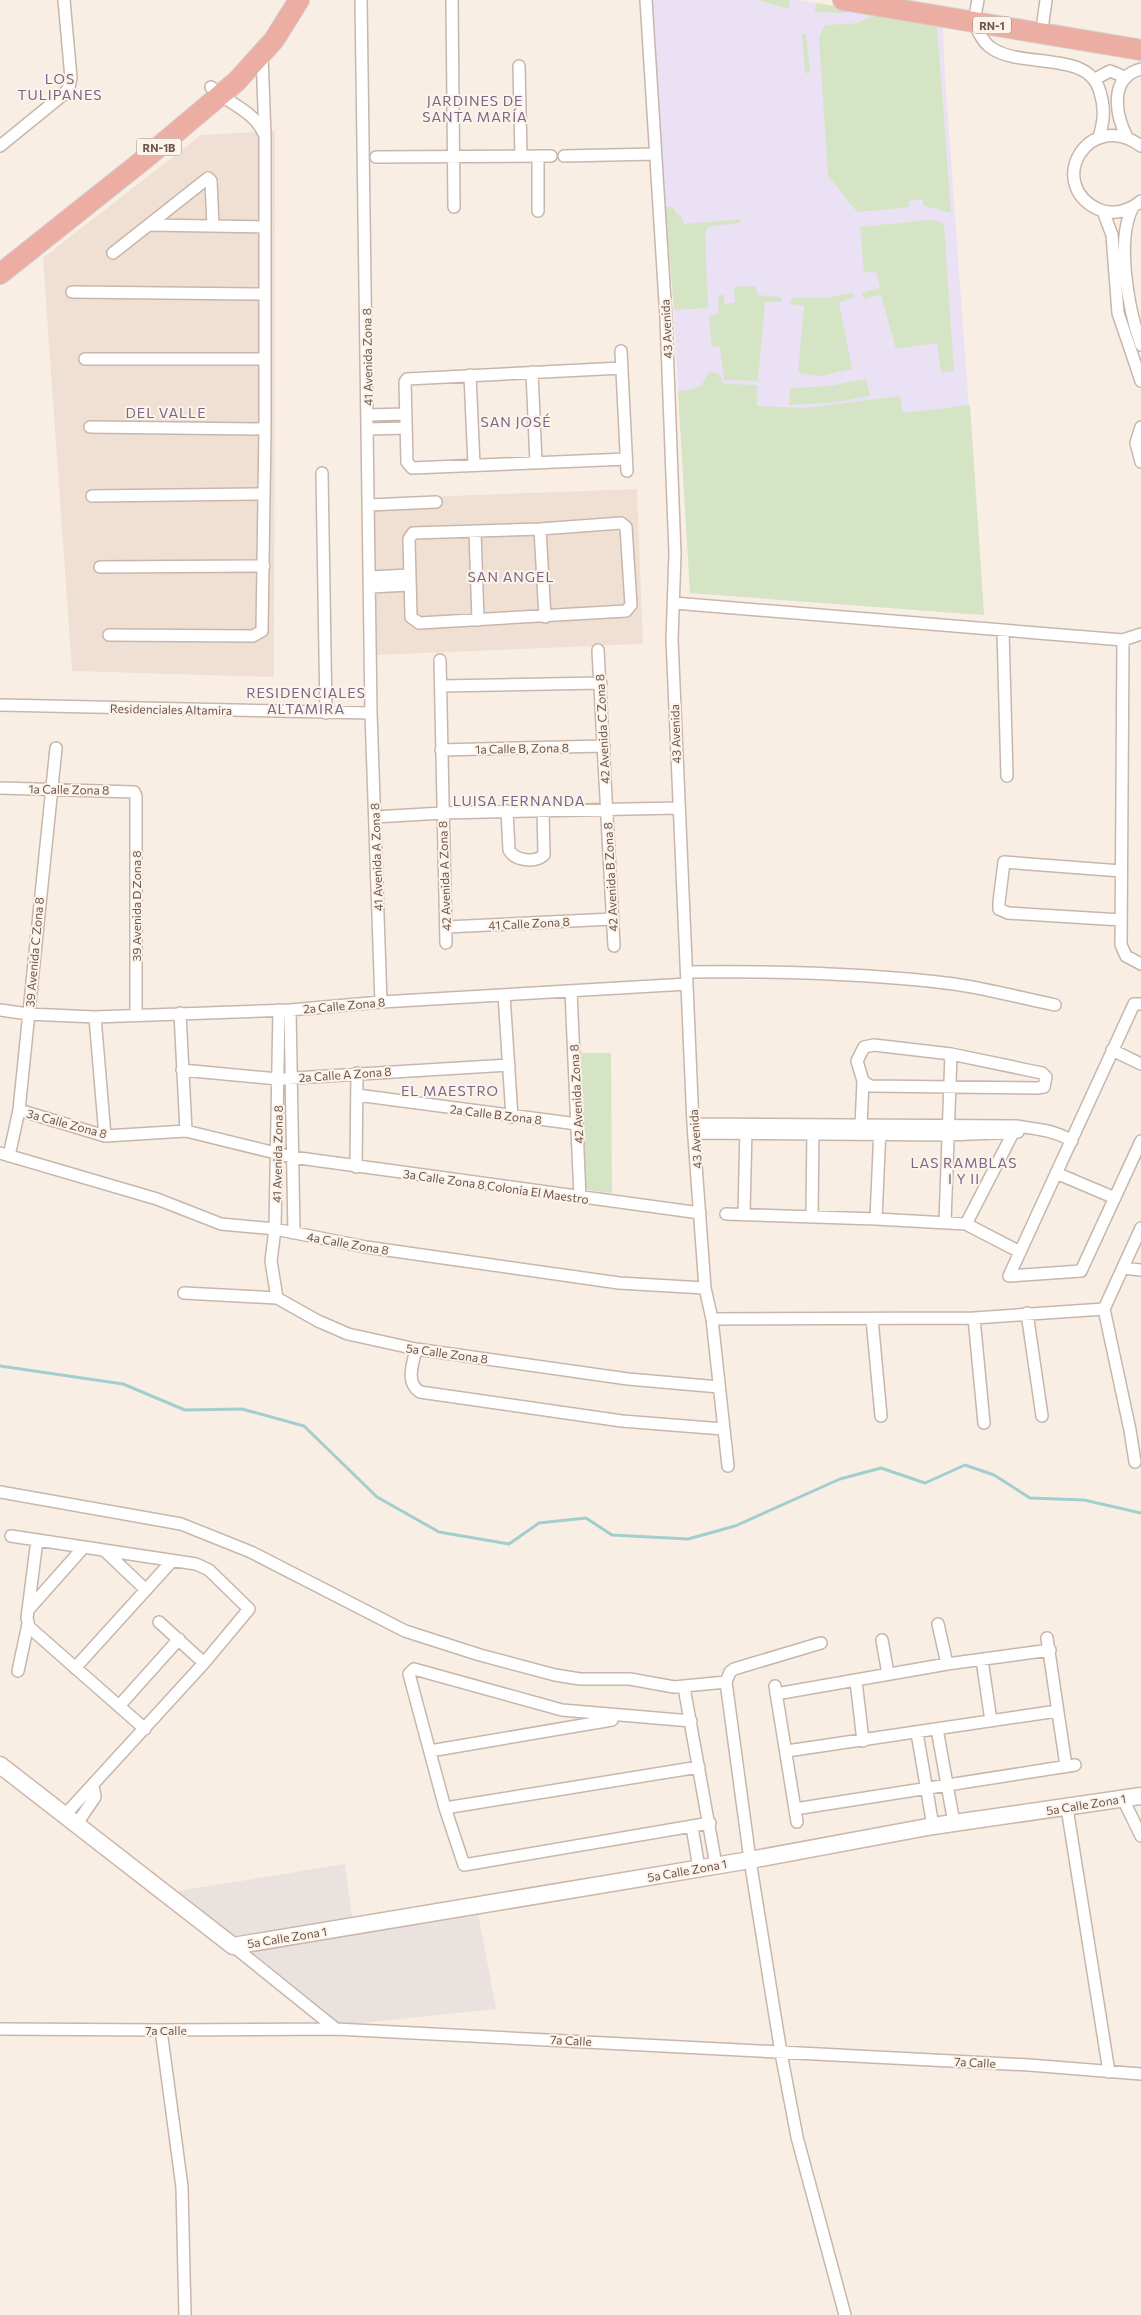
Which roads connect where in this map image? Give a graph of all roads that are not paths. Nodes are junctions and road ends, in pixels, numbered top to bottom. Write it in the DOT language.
graph roads {
  1 [pos="64,0"];
  2 [pos="284,0"];
  3 [pos="299,0"];
  4 [pos="361,0"];
  5 [pos="452,0"];
  6 [pos="646,0"];
  7 [pos="843,0"];
  8 [pos="908,0"];
  9 [pos="1046,0"];
  10 [pos="976,11"];
  11 [pos="1043,22"];
  12 [pos="1141,37"];
  13 [pos="1141,50"];
  14 [pos="262,55"];
  15 [pos="519,66"];
  16 [pos="1141,69"];
  17 [pos="1095,79"];
  18 [pos="1124,79"];
  19 [pos="216,91"];
  20 [pos="16,133"];
  21 [pos="0,134"];
  22 [pos="265,136"];
  23 [pos="1099,137"];
  24 [pos="1127,137"];
  25 [pos="0,146"];
  26 [pos="1141,146"];
  27 [pos="655,154"];
  28 [pos="454,156"];
  29 [pos="521,156"];
  30 [pos="538,156"];
  31 [pos="551,156"];
  32 [pos="564,156"];
  33 [pos="376,157"];
  34 [pos="1137,204"];
  35 [pos="454,207"];
  36 [pos="538,211"];
  37 [pos="1103,211"];
  38 [pos="149,225"];
  39 [pos="212,226"];
  40 [pos="264,227"];
  41 [pos="113,253"];
  42 [pos="0,258"];
  43 [pos="0,274"];
  44 [pos="72,292"];
  45 [pos="264,294"];
  46 [pos="1141,345"];
  47 [pos="621,351"];
  48 [pos="85,359"];
  49 [pos="264,359"];
  50 [pos="622,368"];
  51 [pos="532,372"];
  52 [pos="470,375"];
  53 [pos="1141,381"];
  54 [pos="406,414"];
  55 [pos="368,415"];
  56 [pos="90,427"];
  57 [pos="1141,427"];
  58 [pos="406,428"];
  59 [pos="265,429"];
  60 [pos="368,429"];
  61 [pos="626,459"];
  62 [pos="1141,462"];
  63 [pos="536,463"];
  64 [pos="474,465"];
  65 [pos="626,471"];
  66 [pos="322,473"];
  67 [pos="264,494"];
  68 [pos="92,496"];
  69 [pos="436,502"];
  70 [pos="369,505"];
  71 [pos="540,529"];
  72 [pos="475,532"];
  73 [pos="264,566"];
  74 [pos="100,567"];
  75 [pos="409,580"];
  76 [pos="370,582"];
  77 [pos="674,603"];
  78 [pos="544,616"];
  79 [pos="478,620"];
  80 [pos="1003,631"];
  81 [pos="1141,634"];
  82 [pos="109,635"];
  83 [pos="1123,640"];
  84 [pos="598,650"];
  85 [pos="440,660"];
  86 [pos="601,683"];
  87 [pos="441,686"];
  88 [pos="0,705"];
  89 [pos="326,713"];
  90 [pos="371,713"];
  91 [pos="604,746"];
  92 [pos="56,748"];
  93 [pos="441,750"];
  94 [pos="1007,776"];
  95 [pos="0,788"];
  96 [pos="50,788"];
  97 [pos="136,796"];
  98 [pos="678,808"];
  99 [pos="606,809"];
  100 [pos="543,811"];
  101 [pos="507,812"];
  102 [pos="442,813"];
  103 [pos="375,817"];
  104 [pos="1122,871"];
  105 [pos="612,919"];
  106 [pos="1121,920"];
  107 [pos="446,927"];
  108 [pos="446,943"];
  109 [pos="614,946"];
  110 [pos="1141,964"];
  111 [pos="687,972"];
  112 [pos="687,984"];
  113 [pos="571,991"];
  114 [pos="504,995"];
  115 [pos="381,1002"];
  116 [pos="1141,1004"];
  117 [pos="1055,1005"];
  118 [pos="0,1010"];
  119 [pos="284,1010"];
  120 [pos="180,1013"];
  121 [pos="28,1014"];
  122 [pos="136,1015"];
  123 [pos="95,1017"];
  124 [pos="1112,1050"];
  125 [pos="951,1054"];
  126 [pos="1141,1064"];
  127 [pos="509,1065"];
  128 [pos="182,1070"];
  129 [pos="357,1073"];
  130 [pos="293,1078"];
  131 [pos="278,1079"];
  132 [pos="862,1081"];
  133 [pos="950,1087"];
  134 [pos="356,1095"];
  135 [pos="19,1110"];
  136 [pos="512,1117"];
  137 [pos="577,1124"];
  138 [pos="861,1126"];
  139 [pos="694,1129"];
  140 [pos="746,1129"];
  141 [pos="186,1131"];
  142 [pos="813,1131"];
  143 [pos="880,1131"];
  144 [pos="948,1131"];
  145 [pos="1018,1131"];
  146 [pos="105,1136"];
  147 [pos="1072,1141"];
  148 [pos="1141,1141"];
  149 [pos="5,1154"];
  150 [pos="277,1155"];
  151 [pos="292,1158"];
  152 [pos="356,1167"];
  153 [pos="1056,1173"];
  154 [pos="580,1197"];
  155 [pos="1115,1198"];
  156 [pos="700,1213"];
  157 [pos="726,1214"];
  158 [pos="744,1215"];
  159 [pos="812,1216"];
  160 [pos="876,1219"];
  161 [pos="945,1222"];
  162 [pos="966,1224"];
  163 [pos="1141,1228"];
  164 [pos="275,1229"];
  165 [pos="294,1233"];
  166 [pos="1020,1252"];
  167 [pos="1123,1268"];
  168 [pos="1141,1270"];
  169 [pos="705,1288"];
  170 [pos="184,1293"];
  171 [pos="277,1298"];
  172 [pos="1104,1309"];
  173 [pos="1027,1313"];
  174 [pos="974,1318"];
  175 [pos="712,1319"];
  176 [pos="872,1319"];
  177 [pos="416,1350"];
  178 [pos="719,1387"];
  179 [pos="881,1416"];
  180 [pos="1042,1416"];
  181 [pos="984,1423"];
  182 [pos="723,1429"];
  183 [pos="1136,1430"];
  184 [pos="1134,1462"];
  185 [pos="728,1466"];
  186 [pos="0,1492"];
  187 [pos="11,1536"];
  188 [pos="38,1540"];
  189 [pos="84,1548"];
  190 [pos="105,1551"];
  191 [pos="172,1561"];
  192 [pos="146,1590"];
  193 [pos="28,1611"];
  194 [pos="159,1622"];
  195 [pos="28,1624"];
  196 [pos="938,1624"];
  197 [pos="1047,1638"];
  198 [pos="179,1640"];
  199 [pos="882,1640"];
  200 [pos="821,1643"];
  201 [pos="1050,1650"];
  202 [pos="982,1660"];
  203 [pos="204,1663"];
  204 [pos="946,1664"];
  205 [pos="75,1668"];
  206 [pos="18,1671"];
  207 [pos="888,1674"];
  208 [pos="856,1681"];
  209 [pos="726,1682"];
  210 [pos="685,1694"];
  211 [pos="119,1706"];
  212 [pos="1057,1711"];
  213 [pos="626,1717"];
  214 [pos="991,1720"];
  215 [pos="691,1721"];
  216 [pos="145,1728"];
  217 [pos="937,1730"];
  218 [pos="917,1733"];
  219 [pos="863,1741"];
  220 [pos="430,1751"];
  221 [pos="787,1751"];
  222 [pos="0,1765"];
  223 [pos="699,1767"];
  224 [pos="946,1785"];
  225 [pos="926,1789"];
  226 [pos="1141,1796"];
  227 [pos="1123,1799"];
  228 [pos="444,1808"];
  229 [pos="795,1808"];
  230 [pos="1067,1808"];
  231 [pos="70,1821"];
  232 [pos="797,1822"];
  233 [pos="954,1823"];
  234 [pos="710,1824"];
  235 [pos="933,1826"];
  236 [pos="692,1827"];
  237 [pos="1141,1836"];
  238 [pos="712,1839"];
  239 [pos="695,1842"];
  240 [pos="750,1860"];
  241 [pos="716,1865"];
  242 [pos="699,1868"];
  243 [pos="233,1946"];
  244 [pos="0,2028"];
  245 [pos="336,2029"];
  246 [pos="161,2030"];
  247 [pos="781,2054"];
  248 [pos="1109,2072"];
  249 [pos="1141,2074"];
  250 [pos="185,2315"];
  251 [pos="845,2315"];
  1 -- 20 [label="street"];
  2 -- 19 [label="highway, RN-1B"];
  3 -- 14 [label="highway, RN-1B"];
  4 -- 55 [label="street, 41 Avenida Zona 8"];
  5 -- 28 [label="street"];
  6 -- 27 [label="street, 43 Avenida"];
  7 -- 10 [label="highway, RN-1"];
  8 -- 10 [label="highway, RN-1"];
  9 -- 11 [label="street"];
  10 -- 11 [label="highway, RN-1"];
  10 -- 13 [label="highway, RN-1"];
  10 -- 17 [label="street"];
  11 -- 12 [label="highway, RN-1"];
  14 -- 19 [label="highway, RN-1B"];
  14 -- 22 [label="street"];
  15 -- 29 [label="street"];
  16 -- 18 [label="street"];
  17 -- 18 [label="street"];
  17 -- 23 [label="street"];
  18 -- 24 [label="street"];
  19 -- 22 [label="street"];
  19 -- 42 [label="highway, RN-1B"];
  19 -- 43 [label="highway, RN-1B"];
  20 -- 21 [label="street"];
  20 -- 25 [label="street"];
  22 -- 40 [label="street"];
  23 -- 24 [label="street"];
  23 -- 37 [label="street"];
  24 -- 26 [label="street"];
  27 -- 32 [label="street"];
  27 -- 77 [label="street, 43 Avenida"];
  28 -- 29 [label="street"];
  28 -- 33 [label="street"];
  28 -- 35 [label="street"];
  29 -- 30 [label="street"];
  30 -- 31 [label="street"];
  30 -- 36 [label="street"];
  34 -- 37 [label="street"];
  34 -- 46 [label="street"];
  37 -- 53 [label="street"];
  38 -- 39 [label="street"];
  38 -- 39 [label="street"];
  38 -- 41 [label="street"];
  39 -- 40 [label="street"];
  40 -- 45 [label="street"];
  44 -- 45 [label="street"];
  45 -- 49 [label="street"];
  47 -- 50 [label="street"];
  48 -- 49 [label="street"];
  49 -- 59 [label="street"];
  50 -- 51 [label="street"];
  50 -- 61 [label="street"];
  51 -- 52 [label="street"];
  51 -- 63 [label="street"];
  52 -- 54 [label="street"];
  52 -- 64 [label="street"];
  54 -- 55 [label="street"];
  54 -- 58 [label="street"];
  55 -- 60 [label="street, 41 Avenida Zona 8"];
  56 -- 59 [label="street"];
  57 -- 62 [label="street"];
  58 -- 60 [label="street"];
  58 -- 64 [label="street"];
  59 -- 67 [label="street"];
  60 -- 70 [label="street, 41 Avenida Zona 8"];
  61 -- 63 [label="street"];
  61 -- 65 [label="street"];
  63 -- 64 [label="street"];
  66 -- 89 [label="street"];
  67 -- 68 [label="street"];
  67 -- 73 [label="street"];
  69 -- 70 [label="street"];
  70 -- 76 [label="street, 41 Avenida Zona 8"];
  71 -- 72 [label="street"];
  71 -- 78 [label="street"];
  71 -- 78 [label="street"];
  72 -- 75 [label="street"];
  72 -- 79 [label="street"];
  73 -- 74 [label="street"];
  73 -- 82 [label="street"];
  75 -- 76 [label="street"];
  75 -- 79 [label="street"];
  76 -- 90 [label="street, 41 Avenida Zona 8"];
  77 -- 80 [label="street"];
  77 -- 98 [label="street, 43 Avenida"];
  78 -- 79 [label="street"];
  80 -- 83 [label="street"];
  80 -- 94 [label="street"];
  81 -- 83 [label="street"];
  83 -- 104 [label="street"];
  84 -- 86 [label="street, 42 Avenida C Zona 8"];
  85 -- 87 [label="street, 42 Avenida A Zona 8"];
  86 -- 87 [label="street"];
  86 -- 91 [label="street, 42 Avenida C Zona 8"];
  87 -- 93 [label="street, 42 Avenida A Zona 8"];
  88 -- 89 [label="street, Residenciales Altamira"];
  89 -- 90 [label="street, Residenciales Altamira"];
  90 -- 103 [label="street, 41 Avenida A Zona 8"];
  91 -- 93 [label="street, 1a Calle B, Zona 8"];
  91 -- 99 [label="street, 42 Avenida C Zona 8"];
  92 -- 96 [label="street, 39 Avenida C Zona 8"];
  93 -- 102 [label="street, 42 Avenida A Zona 8"];
  95 -- 96 [label="street, 1a Calle Zona 8"];
  96 -- 97 [label="street, 1a Calle Zona 8"];
  96 -- 121 [label="street, 39 Avenida C Zona 8"];
  97 -- 122 [label="street, 39 Avenida D Zona 8"];
  98 -- 99 [label="street"];
  98 -- 111 [label="street, 43 Avenida"];
  99 -- 100 [label="street"];
  99 -- 105 [label="street, 42 Avenida B Zona 8"];
  100 -- 101 [label="street"];
  100 -- 101 [label="street"];
  101 -- 102 [label="street"];
  102 -- 103 [label="street"];
  102 -- 107 [label="street, 42 Avenida A Zona 8"];
  103 -- 115 [label="street, 41 Avenida A Zona 8"];
  104 -- 106 [label="street"];
  104 -- 106 [label="street"];
  105 -- 107 [label="street, 41 Calle Zona 8"];
  105 -- 109 [label="street, 42 Avenida B Zona 8"];
  106 -- 110 [label="street"];
  107 -- 108 [label="street, 42 Avenida A Zona 8"];
  111 -- 112 [label="street, 43 Avenida"];
  111 -- 117 [label="street"];
  112 -- 113 [label="street, 2a Calle Zona 8"];
  112 -- 139 [label="street, 43 Avenida"];
  113 -- 114 [label="street, 2a Calle Zona 8"];
  113 -- 137 [label="street, 42 Avenida Zona 8"];
  114 -- 115 [label="street, 2a Calle Zona 8"];
  114 -- 127 [label="street"];
  115 -- 119 [label="street, 2a Calle Zona 8"];
  116 -- 124 [label="street"];
  118 -- 121 [label="street, 2a Calle Zona 8"];
  119 -- 120 [label="street, 2a Calle Zona 8"];
  119 -- 130 [label="street, 41 Avenida Zona 8"];
  119 -- 131 [label="street, 41 Avenida Zona 8"];
  120 -- 122 [label="street, 2a Calle Zona 8"];
  120 -- 128 [label="street"];
  121 -- 123 [label="street, 2a Calle Zona 8"];
  121 -- 135 [label="street, 39 Avenida C Zona 8"];
  122 -- 123 [label="street, 2a Calle Zona 8"];
  123 -- 146 [label="street"];
  124 -- 126 [label="street"];
  124 -- 147 [label="street"];
  125 -- 132 [label="street"];
  125 -- 133 [label="street"];
  125 -- 133 [label="street"];
  127 -- 129 [label="street, 2a Calle A Zona 8"];
  127 -- 136 [label="street"];
  128 -- 131 [label="street, 2a Calle A Zona 8"];
  128 -- 141 [label="street"];
  129 -- 130 [label="street, 2a Calle A Zona 8"];
  129 -- 134 [label="street"];
  130 -- 131 [label="street, 2a Calle A Zona 8"];
  130 -- 151 [label="street, 41 Avenida Zona 8"];
  131 -- 150 [label="street, 41 Avenida Zona 8"];
  132 -- 133 [label="street"];
  132 -- 138 [label="street"];
  133 -- 144 [label="street"];
  134 -- 136 [label="street, 2a Calle B Zona 8"];
  134 -- 152 [label="street"];
  135 -- 146 [label="street, 3a Calle Zona 8"];
  135 -- 149 [label="street, 39 Avenida C Zona 8"];
  136 -- 137 [label="street, 2a Calle B Zona 8"];
  137 -- 154 [label="street, 42 Avenida Zona 8"];
  138 -- 142 [label="street"];
  138 -- 143 [label="street"];
  139 -- 140 [label="street"];
  139 -- 156 [label="street, 43 Avenida"];
  140 -- 142 [label="street"];
  140 -- 158 [label="street"];
  141 -- 146 [label="street, 3a Calle Zona 8"];
  141 -- 150 [label="street, 3a Calle Zona 8"];
  142 -- 143 [label="street"];
  142 -- 159 [label="street"];
  143 -- 144 [label="street"];
  143 -- 160 [label="street"];
  144 -- 145 [label="street"];
  144 -- 161 [label="street"];
  145 -- 147 [label="street"];
  145 -- 162 [label="street"];
  147 -- 153 [label="street"];
  148 -- 155 [label="street"];
  149 -- 164 [label="street, 4a Calle Zona 8"];
  150 -- 151 [label="street, 3a Calle Zona 8"];
  150 -- 164 [label="street, 41 Avenida Zona 8"];
  151 -- 152 [label="street, 3a Calle Zona 8 Colonia El Maestro"];
  151 -- 165 [label="street, 41 Avenida Zona 8"];
  152 -- 154 [label="street, 3a Calle Zona 8 Colonia El Maestro"];
  153 -- 155 [label="street"];
  153 -- 166 [label="street"];
  154 -- 156 [label="street, 3a Calle Zona 8 Colonia El Maestro"];
  155 -- 166 [label="street"];
  156 -- 169 [label="street, 43 Avenida"];
  157 -- 158 [label="street"];
  158 -- 159 [label="street"];
  159 -- 160 [label="street"];
  160 -- 161 [label="street"];
  161 -- 162 [label="street"];
  162 -- 166 [label="street"];
  163 -- 167 [label="street"];
  164 -- 165 [label="street, 4a Calle Zona 8"];
  164 -- 171 [label="street, 41 Avenida Zona 8"];
  165 -- 169 [label="street, 4a Calle Zona 8"];
  167 -- 168 [label="street"];
  167 -- 172 [label="street"];
  169 -- 175 [label="street, 43 Avenida"];
  170 -- 171 [label="street, 5a Calle Zona 8"];
  171 -- 177 [label="street, 5a Calle Zona 8"];
  172 -- 173 [label="street"];
  172 -- 183 [label="street"];
  173 -- 174 [label="street"];
  173 -- 180 [label="street"];
  174 -- 176 [label="street"];
  174 -- 181 [label="street"];
  175 -- 176 [label="street"];
  175 -- 178 [label="street, 43 Avenida"];
  176 -- 179 [label="street"];
  177 -- 178 [label="street, 5a Calle Zona 8"];
  177 -- 182 [label="street"];
  178 -- 182 [label="street, 43 Avenida"];
  182 -- 185 [label="street, 43 Avenida"];
  183 -- 184 [label="street"];
  186 -- 209 [label="street"];
  187 -- 188 [label="street"];
  188 -- 189 [label="street"];
  188 -- 193 [label="street"];
  189 -- 190 [label="street"];
  189 -- 193 [label="street"];
  190 -- 191 [label="street"];
  190 -- 192 [label="street"];
  191 -- 192 [label="street"];
  191 -- 203 [label="street"];
  192 -- 205 [label="street"];
  193 -- 195 [label="street"];
  194 -- 198 [label="street"];
  195 -- 205 [label="street"];
  195 -- 206 [label="street"];
  196 -- 204 [label="street"];
  197 -- 201 [label="street"];
  198 -- 203 [label="street"];
  198 -- 211 [label="street"];
  199 -- 207 [label="street"];
  200 -- 209 [label="street"];
  201 -- 202 [label="street"];
  201 -- 212 [label="street"];
  202 -- 204 [label="street"];
  202 -- 214 [label="street"];
  203 -- 216 [label="street"];
  204 -- 207 [label="street"];
  205 -- 211 [label="street"];
  207 -- 208 [label="street"];
  208 -- 219 [label="street"];
  208 -- 221 [label="street"];
  209 -- 240 [label="street"];
  210 -- 215 [label="street"];
  211 -- 216 [label="street"];
  212 -- 214 [label="street"];
  212 -- 224 [label="street"];
  213 -- 215 [label="street"];
  213 -- 220 [label="street"];
  213 -- 220 [label="street"];
  214 -- 217 [label="street"];
  215 -- 223 [label="street"];
  216 -- 231 [label="street"];
  217 -- 218 [label="street"];
  217 -- 224 [label="street"];
  218 -- 219 [label="street"];
  218 -- 225 [label="street"];
  219 -- 221 [label="street"];
  220 -- 228 [label="street"];
  221 -- 229 [label="street"];
  222 -- 231 [label="street"];
  223 -- 228 [label="street"];
  223 -- 234 [label="street"];
  224 -- 225 [label="street"];
  224 -- 233 [label="street"];
  225 -- 229 [label="street"];
  225 -- 235 [label="street"];
  226 -- 227 [label="street, 5a Calle Zona 1"];
  227 -- 230 [label="street, 5a Calle Zona 1"];
  227 -- 237 [label="street"];
  228 -- 236 [label="street"];
  229 -- 232 [label="street"];
  230 -- 233 [label="street, 5a Calle Zona 1"];
  230 -- 248 [label="street"];
  231 -- 243 [label="street"];
  233 -- 235 [label="street, 5a Calle Zona 1"];
  234 -- 236 [label="street"];
  234 -- 238 [label="street"];
  235 -- 240 [label="street, 5a Calle Zona 1"];
  236 -- 239 [label="street"];
  238 -- 239 [label="street"];
  238 -- 241 [label="street"];
  239 -- 242 [label="street"];
  240 -- 241 [label="street, 5a Calle Zona 1"];
  240 -- 247 [label="street"];
  241 -- 242 [label="street, 5a Calle Zona 1"];
  242 -- 243 [label="street, 5a Calle Zona 1"];
  243 -- 245 [label="street"];
  244 -- 246 [label="street, 7a Calle"];
  245 -- 246 [label="street, 7a Calle"];
  245 -- 247 [label="street, 7a Calle"];
  246 -- 250 [label="street"];
  247 -- 248 [label="street, 7a Calle"];
  247 -- 251 [label="street"];
  248 -- 249 [label="street, 7a Calle"];
}
